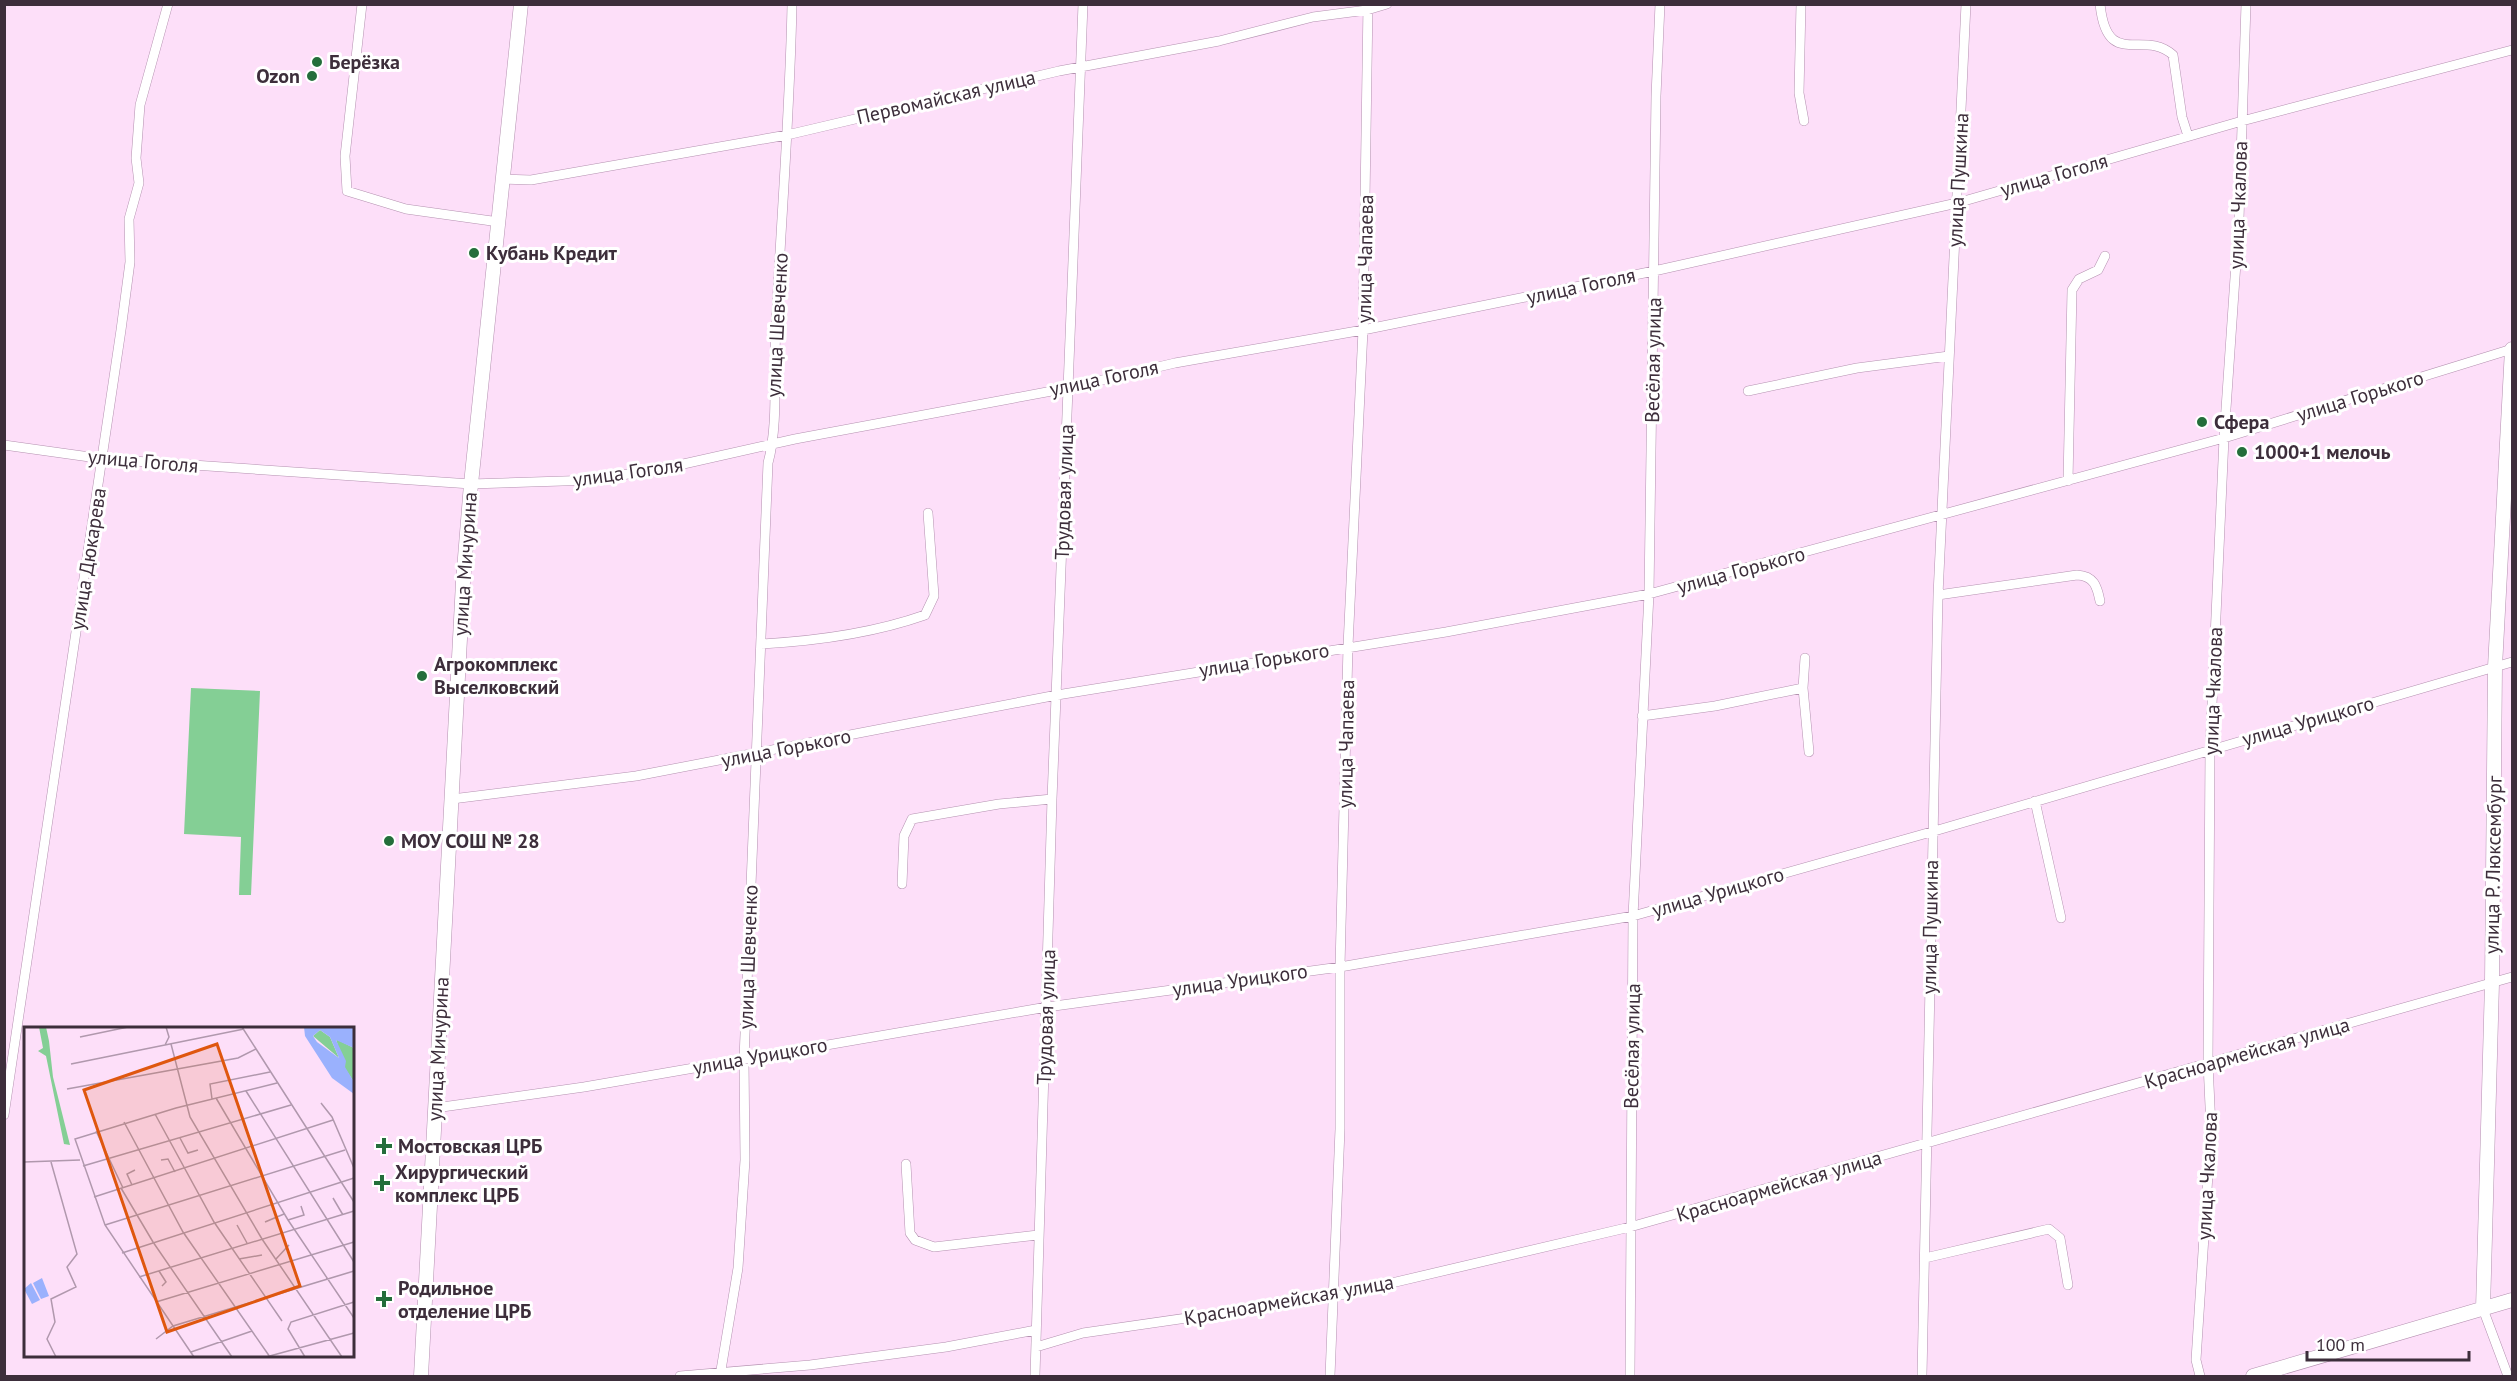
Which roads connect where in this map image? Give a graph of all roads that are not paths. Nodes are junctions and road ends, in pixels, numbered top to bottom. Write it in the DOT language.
graph roads {
  1 [pos="168,4"];
  2 [pos="362,4"];
  3 [pos="521,4"];
  4 [pos="792,4"];
  5 [pos="1083,4"];
  6 [pos="1387,4"];
  7 [pos="1660,4"];
  8 [pos="1801,4"];
  9 [pos="1966,4"];
  10 [pos="2100,4"];
  11 [pos="2246,4"];
  12 [pos="1368,7"];
  13 [pos="2512,50"];
  14 [pos="1081,67"];
  15 [pos="1804,121"];
  16 [pos="2242,121"];
  17 [pos="787,135"];
  18 [pos="2188,136"];
  19 [pos="504,179"];
  20 [pos="1957,203"];
  21 [pos="499,222"];
  22 [pos="2105,256"];
  23 [pos="1654,271"];
  24 [pos="1363,330"];
  25 [pos="2512,349"];
  26 [pos="1949,356"];
  27 [pos="1068,388"];
  28 [pos="1748,391"];
  29 [pos="2224,438"];
  30 [pos="774,443"];
  31 [pos="4,446"];
  32 [pos="104,459"];
  33 [pos="2068,481"];
  34 [pos="471,484"];
  35 [pos="928,513"];
  36 [pos="1941,517"];
  37 [pos="1649,594"];
  38 [pos="1938,596"];
  39 [pos="2100,601"];
  40 [pos="761,644"];
  41 [pos="1348,646"];
  42 [pos="1805,658"];
  43 [pos="2512,662"];
  44 [pos="2495,667"];
  45 [pos="1803,688"];
  46 [pos="1057,695"];
  47 [pos="1642,716"];
  48 [pos="2210,749"];
  49 [pos="1809,752"];
  50 [pos="754,754"];
  51 [pos="1052,799"];
  52 [pos="452,800"];
  53 [pos="2035,801"];
  54 [pos="1931,832"];
  55 [pos="902,884"];
  56 [pos="1633,916"];
  57 [pos="2061,918"];
  58 [pos="1340,967"];
  59 [pos="2512,977"];
  60 [pos="2492,983"];
  61 [pos="1047,1007"];
  62 [pos="744,1059"];
  63 [pos="2208,1063"];
  64 [pos="435,1108"];
  65 [pos="4,1115"];
  66 [pos="1928,1144"];
  67 [pos="906,1164"];
  68 [pos="1630,1227"];
  69 [pos="1038,1235"];
  70 [pos="1924,1258"];
  71 [pos="2068,1285"];
  72 [pos="1332,1297"];
  73 [pos="2512,1300"];
  74 [pos="2483,1309"];
  75 [pos="1036,1330"];
  76 [pos="1036,1347"];
  77 [pos="720,1374"];
  78 [pos="421,1377"];
  79 [pos="680,1377"];
  80 [pos="1035,1377"];
  81 [pos="1330,1377"];
  82 [pos="1630,1377"];
  83 [pos="1922,1377"];
  84 [pos="2200,1377"];
  85 [pos="2253,1377"];
  86 [pos="2508,1377"];
  1 -- 32 [label="street, улица Дюкарева"];
  2 -- 21 [label="street"];
  3 -- 19 [label="street, улица Мичурина"];
  4 -- 17 [label="street, улица Шевченко"];
  5 -- 14 [label="street, Трудовая улица"];
  6 -- 12 [label="street, Первомайская улица"];
  7 -- 23 [label="street, Весёлая улица"];
  8 -- 15 [label="street"];
  9 -- 20 [label="street, улица Пушкина"];
  10 -- 18 [label="street"];
  11 -- 16 [label="street, улица Чкалова"];
  12 -- 14 [label="street, Первомайская улица"];
  12 -- 24 [label="street, улица Чапаева"];
  13 -- 16 [label="street, улица Гоголя"];
  14 -- 17 [label="street, Первомайская улица"];
  14 -- 27 [label="street, Трудовая улица"];
  16 -- 18 [label="street, улица Гоголя"];
  16 -- 29 [label="street, улица Чкалова"];
  17 -- 19 [label="street, Первомайская улица"];
  17 -- 30 [label="street, улица Шевченко"];
  18 -- 20 [label="street, улица Гоголя"];
  19 -- 21 [label="street, улица Мичурина"];
  20 -- 23 [label="street, улица Гоголя"];
  20 -- 26 [label="street, улица Пушкина"];
  21 -- 34 [label="street, улица Мичурина"];
  22 -- 33 [label="street"];
  23 -- 24 [label="street, улица Гоголя"];
  23 -- 37 [label="street, Весёлая улица"];
  24 -- 27 [label="street, улица Гоголя"];
  24 -- 41 [label="street, улица Чапаева"];
  25 -- 29 [label="street, улица Горького"];
  25 -- 44 [label="street, улица Р. Люксембург"];
  26 -- 28 [label="street"];
  26 -- 36 [label="street, улица Пушкина"];
  27 -- 30 [label="street, улица Гоголя"];
  27 -- 46 [label="street, Трудовая улица"];
  29 -- 33 [label="street, улица Горького"];
  29 -- 48 [label="street, улица Чкалова"];
  30 -- 34 [label="street, улица Гоголя"];
  30 -- 40 [label="street, улица Шевченко"];
  31 -- 32 [label="street, улица Гоголя"];
  32 -- 34 [label="street, улица Гоголя"];
  32 -- 65 [label="street, улица Дюкарева"];
  33 -- 36 [label="street, улица Горького"];
  34 -- 52 [label="street, улица Мичурина"];
  35 -- 40 [label="street"];
  36 -- 37 [label="street, улица Горького"];
  36 -- 38 [label="street, улица Пушкина"];
  37 -- 41 [label="street, улица Горького"];
  37 -- 47 [label="street, Весёлая улица"];
  38 -- 39 [label="street"];
  38 -- 54 [label="street, улица Пушкина"];
  40 -- 50 [label="street, улица Шевченко"];
  41 -- 46 [label="street, улица Горького"];
  41 -- 58 [label="street, улица Чапаева"];
  42 -- 45 [label="street"];
  43 -- 44 [label="street, улица Урицкого"];
  44 -- 48 [label="street, улица Урицкого"];
  44 -- 60 [label="street, улица Р. Люксембург"];
  45 -- 47 [label="street"];
  45 -- 49 [label="street"];
  46 -- 50 [label="street, улица Горького"];
  46 -- 51 [label="street, Трудовая улица"];
  47 -- 56 [label="street, Весёлая улица"];
  48 -- 53 [label="street, улица Урицкого"];
  48 -- 63 [label="street, улица Чкалова"];
  50 -- 52 [label="street, улица Горького"];
  50 -- 62 [label="street, улица Шевченко"];
  51 -- 55 [label="street"];
  51 -- 61 [label="street, Трудовая улица"];
  52 -- 64 [label="street, улица Мичурина"];
  53 -- 54 [label="street, улица Урицкого"];
  53 -- 57 [label="street"];
  54 -- 56 [label="street, улица Урицкого"];
  54 -- 66 [label="street, улица Пушкина"];
  56 -- 58 [label="street, улица Урицкого"];
  56 -- 68 [label="street, Весёлая улица"];
  58 -- 61 [label="street, улица Урицкого"];
  58 -- 72 [label="street, улица Чапаева"];
  59 -- 60 [label="street, Красноармейская улица"];
  60 -- 63 [label="street, Красноармейская улица"];
  60 -- 74 [label="street, улица Р. Люксембург"];
  61 -- 62 [label="street, улица Урицкого"];
  61 -- 69 [label="street, Трудовая улица"];
  62 -- 64 [label="street, улица Урицкого"];
  62 -- 77 [label="street, улица Шевченко"];
  63 -- 66 [label="street, Красноармейская улица"];
  63 -- 84 [label="street, улица Чкалова"];
  64 -- 78 [label="street, улица Мичурина"];
  66 -- 68 [label="street, Красноармейская улица"];
  66 -- 70 [label="street, улица Пушкина"];
  67 -- 69 [label="street"];
  68 -- 72 [label="street, Красноармейская улица"];
  68 -- 82 [label="street, Весёлая улица"];
  69 -- 75 [label="street, Трудовая улица"];
  70 -- 71 [label="street"];
  70 -- 83 [label="street, улица Пушкина"];
  72 -- 76 [label="street, Красноармейская улица"];
  72 -- 81 [label="street, улица Чапаева"];
  73 -- 74 [label="street"];
  74 -- 85 [label="street"];
  74 -- 86 [label="street, улица Р. Люксембург"];
  75 -- 76 [label="street, Трудовая улица"];
  75 -- 77 [label="street"];
  76 -- 80 [label="street, Трудовая улица"];
  77 -- 79 [label="street"];
}
